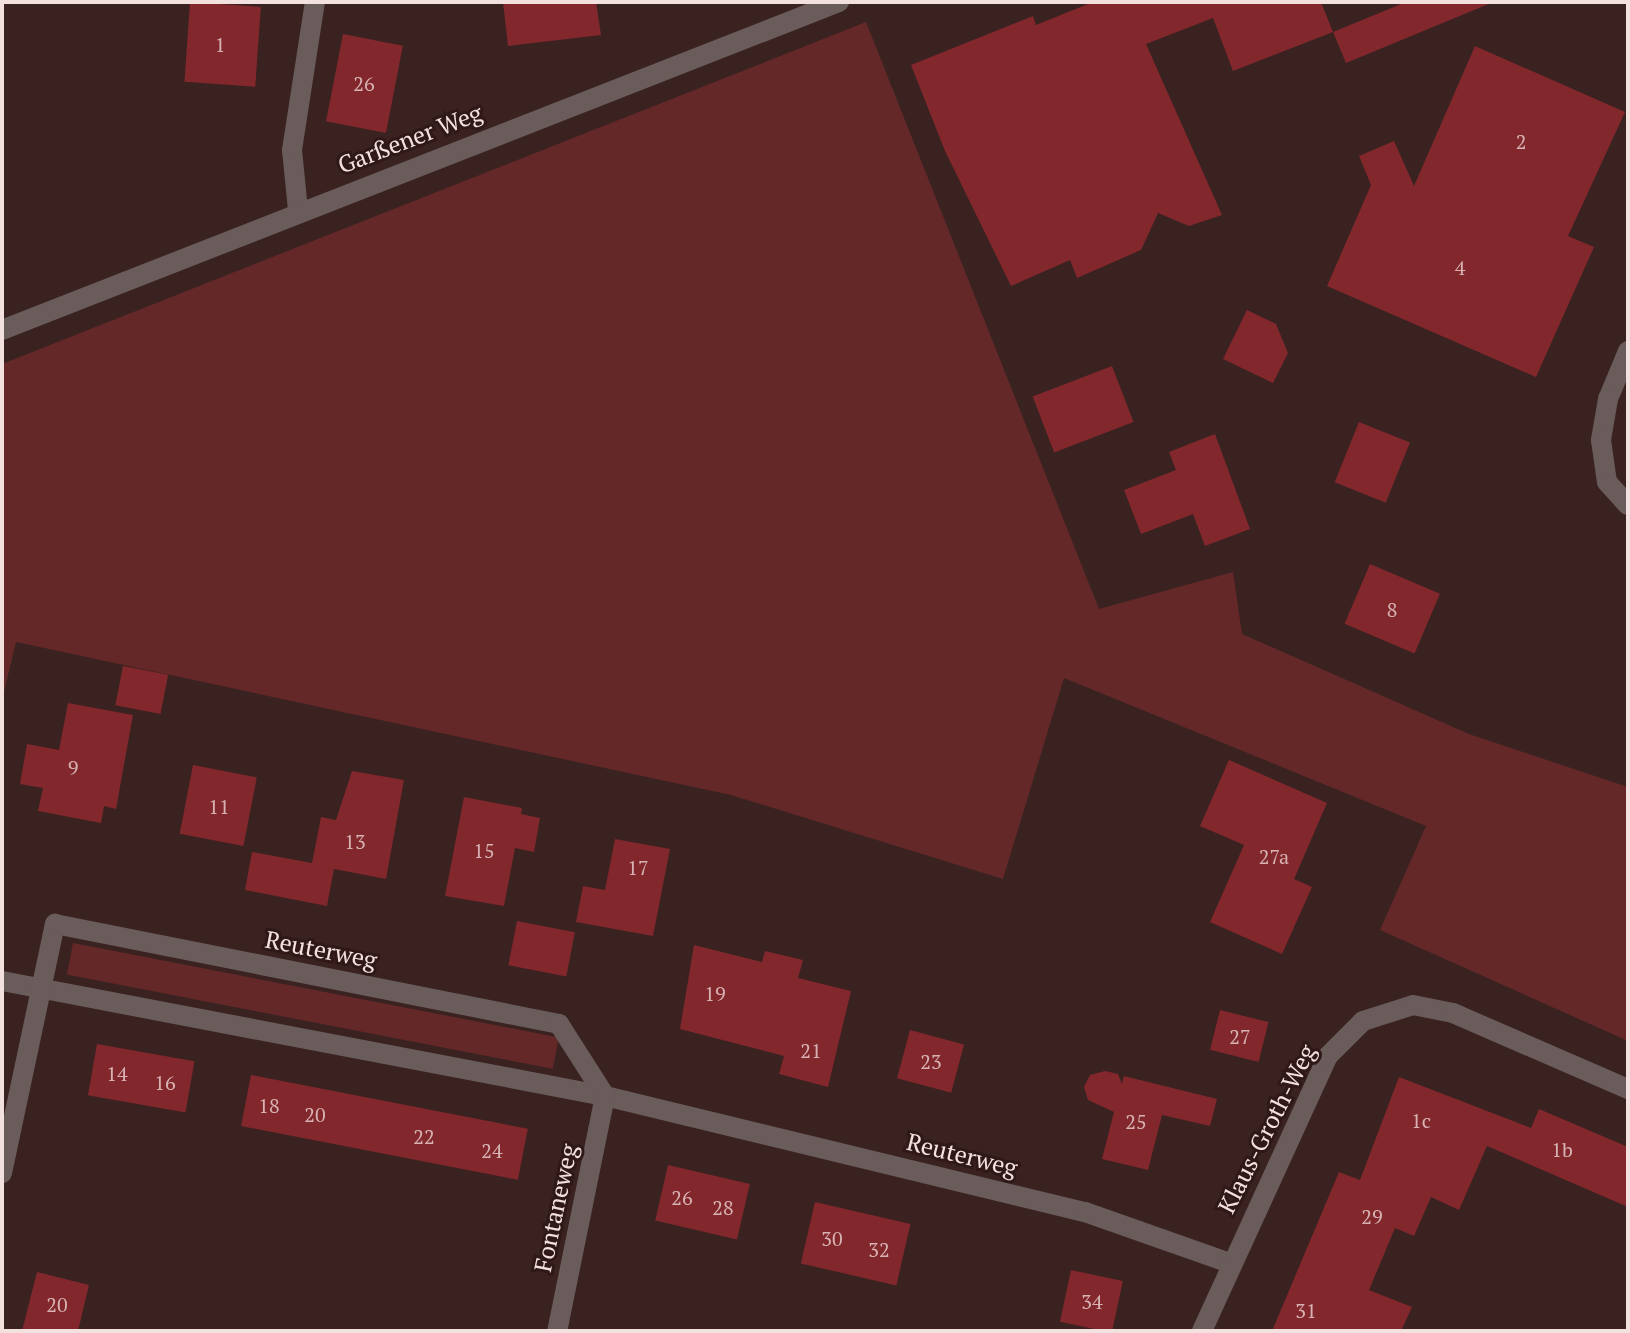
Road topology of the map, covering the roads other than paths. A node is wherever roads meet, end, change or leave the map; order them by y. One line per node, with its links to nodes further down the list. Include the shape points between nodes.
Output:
1 (315, 2): 3 (street, via 292,150)
2 (839, 2): 3 (street, Garßener Weg)
3 (298, 210): 4 (street, Garßener Weg)
4 (2, 330)
5 (1628, 351): 6 (street, via 1608,399 1601,440 1607,482)
6 (1628, 505)
7 (2, 981): 8 (street, Reuterweg)
8 (44, 990): 10 (street, Reuterweg); 10 (street, Reuterweg, via 55,924 559,1024); 11 (street)
9 (1628, 1089): 12 (street, Klaus-Groth-Weg, via 1453,1013 1413,1005 1363,1021 1328,1056)
10 (605, 1096): 12 (street, Reuterweg, via 1085,1212); 13 (street, Fontaneweg)
11 (2, 1173)
12 (1230, 1263): 14 (street)
13 (557, 1331)
14 (1202, 1331)

